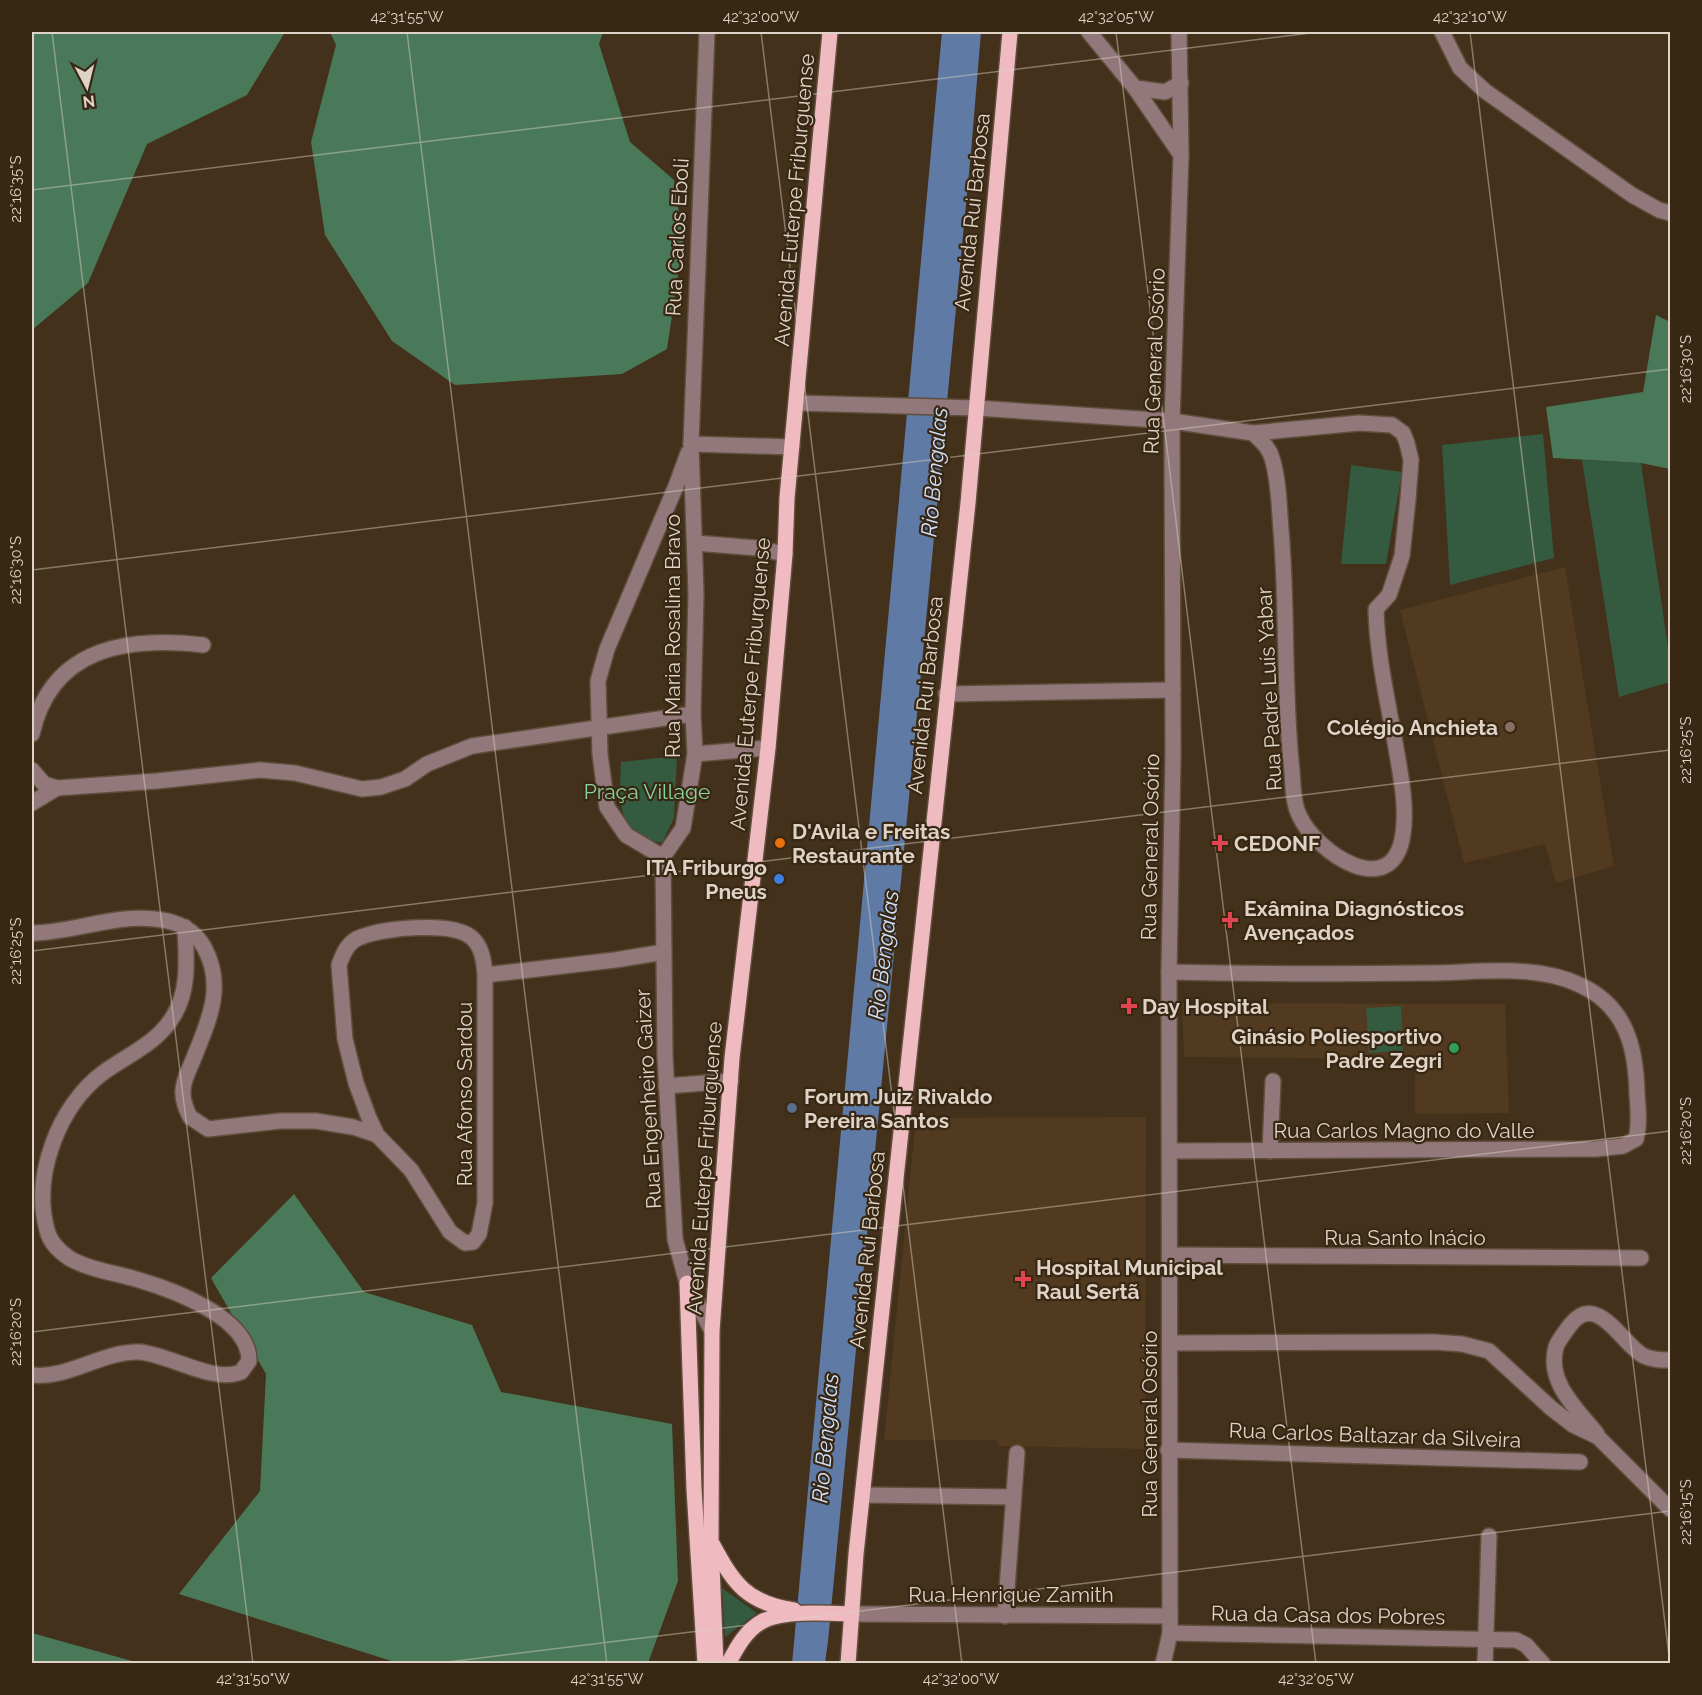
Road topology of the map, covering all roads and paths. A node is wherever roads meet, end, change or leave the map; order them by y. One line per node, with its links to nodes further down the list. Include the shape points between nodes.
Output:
1 (707, 32): 15 (street, Rua Carlos Eboli)
2 (830, 32): 11 (main road, Avenida Euterpe Friburguense)
3 (1010, 32): 12 (main road, Avenida Rui Barbosa)
4 (1089, 32): 8 (street)
5 (1179, 32): 7 (street, Rua General Osório)
6 (1442, 32): 10 (street, via 1460,68 1485,91 1632,195)
7 (1180, 83): 8 (street, via 1165,92); 9 (street, Rua General Osório)
8 (1135, 88): 9 (street)
9 (1181, 155): 13 (street, Rua General Osório)
10 (1671, 213)
11 (797, 403): 12 (street, Rua Padre Luís Yabar); 16 (main road, Avenida Euterpe Friburguense)
12 (976, 408): 13 (street, Rua Padre Luís Yabar); 21 (main road, Avenida Rui Barbosa)
13 (1172, 421): 14 (street, Rua Padre Luís Yabar); 20 (street, Rua General Osório)
14 (1253, 433): 14 (street, Rua Padre Luís Yabar, via 1380,423 1403,433 1407,443 1411,460 1402,556 1389,594 1376,609 1377,640 1402,781 1403,836 1396,856 1380,868 1359,869 1321,846 1299,814 1289,749 1277,489 1272,457)
15 (691, 444): 16 (street); 17 (street, Rua Maria Rosalina Bravo); 23 (street, via 607,649 598,681)
16 (792, 447): 18 (main road, Avenida Euterpe Friburguense)
17 (694, 543): 18 (street); 22 (street, Rua Maria Rosalina Bravo)
18 (785, 554): 25 (main road, Avenida Euterpe Friburguense)
19 (203, 645): 24 (street, via 163,642 113,648 84,657 49,690)
20 (1173, 690): 21 (street); 34 (street, Rua General Osório)
21 (946, 694): 53 (main road, Avenida Rui Barbosa)
22 (693, 714): 23 (street); 26 (street, Rua Maria Rosalina Bravo)
23 (599, 725): 28 (street, via 563,734 472,746 381,787 362,789 295,773 260,770); 30 (street, via 604,795 612,818 626,835)
24 (32, 735)
25 (768, 748): 26 (street); 36 (main road, Avenida Euterpe Friburguense)
26 (695, 754): 30 (street, Rua Maria Rosalina Bravo, via 683,828)
27 (32, 770): 28 (street, via 44,784)
28 (57, 788): 29 (street)
29 (32, 803)
30 (663, 857): 33 (street, Rua Engenheiro Gaizer)
31 (185, 927): 32 (street, via 153,918 126,919); 39 (street, via 208,954 215,983 209,1022 185,1078 183,1092 190,1117 208,1129 316,1121); 48 (street, via 186,973 178,1006 151,1042 102,1074 69,1109 50,1153 44,1216 56,1248 71,1259 175,1293 229,1321 246,1345 246,1367 226,1375 139,1353)
32 (32, 933)
33 (664, 952): 35 (street, Rua Afonso Sardou); 38 (street, Rua Engenheiro Gaizer)
34 (1169, 972): 40 (street, Rua General Osório); 41 (street, Rua Carlos Magno do Valle, via 1281,975 1520,972 1564,978 1597,994 1614,1009 1630,1037 1637,1078 1638,1131 1635,1139 1623,1146)
35 (485, 975): 39 (street, via 478,944 470,936 447,927 360,937 343,954 338,977 345,1039 356,1083); 39 (street, Rua Afonso Sardou, via 485,1203 479,1234 473,1242 465,1243 450,1232 411,1170)
36 (731, 1081): 38 (street); 45 (main road, Avenida Euterpe Friburguense)
37 (1273, 1081): 41 (street)
38 (666, 1086): 44 (street, Rua Engenheiro Gaizer, via 675,1239)
39 (377, 1135)
40 (1170, 1151): 41 (street, Rua Carlos Magno do Valle); 42 (street, Rua General Osório)
41 (1270, 1151)
42 (1170, 1256): 43 (street, Rua Santo Inácio); 46 (street, Rua General Osório)
43 (1641, 1258)
44 (687, 1283): 45 (street, Rua Engenheiro Gaizer); 64 (main road)
45 (712, 1332): 57 (main road, Avenida Euterpe Friburguense)
46 (1171, 1343): 49 (street, via 1434,1342 1476,1347 1489,1351 1573,1425); 50 (street, Rua General Osório)
47 (1671, 1360): 49 (street, via 1642,1356 1598,1315 1576,1319 1557,1343 1554,1370 1562,1389)
48 (32, 1376)
49 (1598, 1437): 55 (street)
50 (1168, 1450): 52 (street, Rua Carlos Baltazar da Silveira); 61 (street, Rua General Osório)
51 (1017, 1453): 54 (street)
52 (1580, 1461)
53 (863, 1495): 54 (street); 59 (main road, Avenida Rui Barbosa)
54 (1013, 1497): 60 (street)
55 (1671, 1509)
56 (1489, 1536): 63 (street)
57 (711, 1540): 58 (main road, via 730,1576 759,1602); 65 (main road, Avenida Euterpe Friburguense)
58 (815, 1613): 59 (main road); 66 (main road, via 764,1620 740,1641)
59 (852, 1614): 60 (street, Rua Henrique Zamith); 67 (main road, Avenida Rui Barbosa)
60 (1005, 1616): 61 (street, Rua Henrique Zamith)
61 (1170, 1616): 62 (street, Rua General Osório)
62 (1170, 1632): 63 (street, Rua da Casa dos Pobres); 68 (street, Rua General Osório)
63 (1486, 1638): 69 (street); 70 (street, Rua da Casa dos Pobres, via 1516,1640)
64 (705, 1664)
65 (716, 1664)
66 (728, 1664)
67 (848, 1664)
68 (1163, 1664)
69 (1485, 1664)
70 (1543, 1664)

